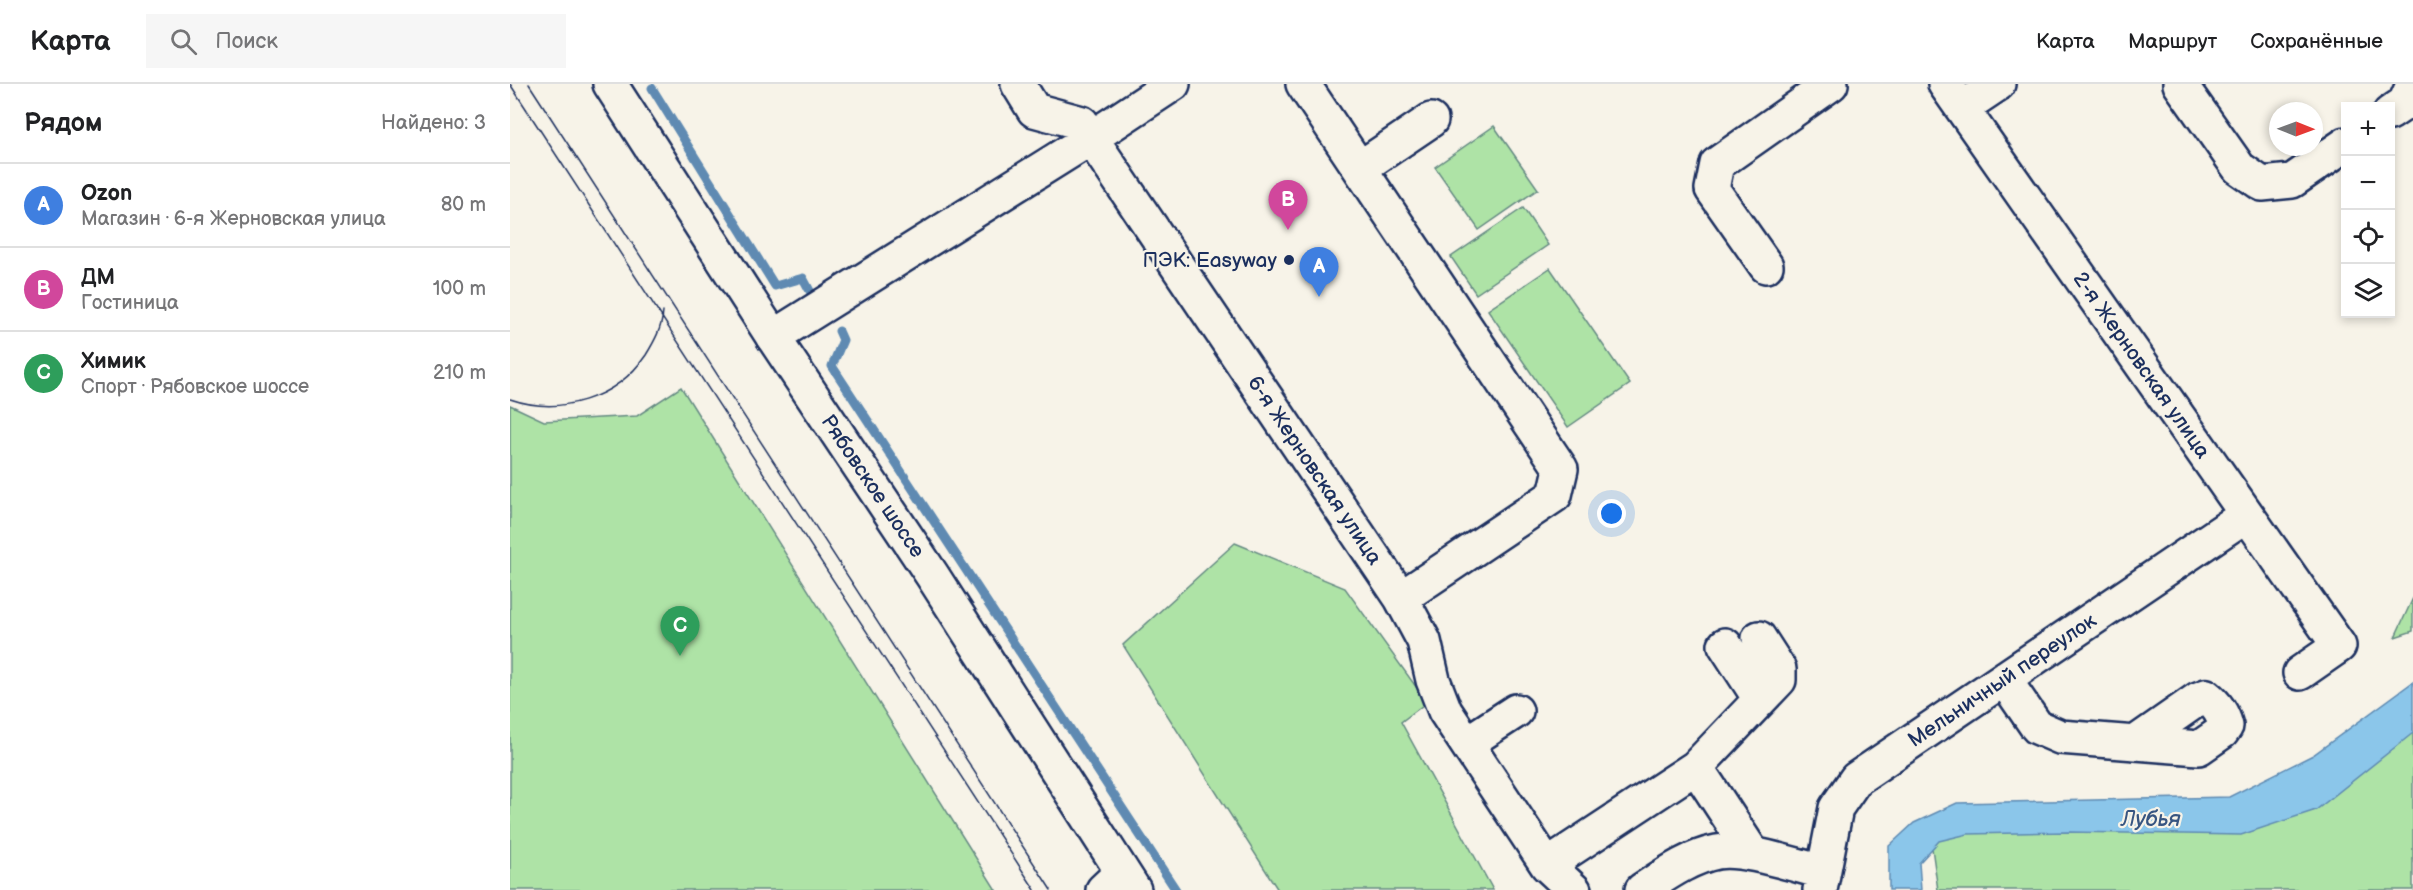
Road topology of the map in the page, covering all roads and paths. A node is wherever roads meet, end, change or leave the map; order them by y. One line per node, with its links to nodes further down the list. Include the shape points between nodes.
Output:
1 (610, 84): 16 (street, Рябовское шоссе)
2 (1018, 84): 12 (street, 6-я Жерновская улица, via 1034,110 1082,123)
3 (1173, 84): 12 (street)
4 (1831, 84): 15 (street, via 1717,165 1712,189)
5 (1998, 84): 9 (street)
6 (2180, 84): 13 (street, via 2239,168 2262,184 2292,181)
7 (2413, 86): 10 (street, via 2405,103)
8 (1312, 87): 14 (street)
9 (1954, 96): 17 (street, 2-я Жерновская улица)
10 (2395, 110)
11 (1431, 120): 14 (street)
12 (1091, 138): 16 (street); 18 (street, 6-я Жерновская улица)
13 (2341, 147)
14 (1360, 168): 18 (street, via 1561,469 1556,495)
15 (1766, 266)
16 (773, 337): 31 (street, Рябовское шоссе, via 932,575)
17 (2246, 514): 21 (street, 2-я Жерновская улица, via 2339,646); 22 (street, Мельничный переулок)
18 (1401, 598): 25 (street, 6-я Жерновская улица, via 1424,641 1445,711)
19 (1759, 638): 23 (street, via 1779,669 1779,680)
20 (1725, 645): 23 (street)
21 (2300, 673)
22 (2004, 679): 26 (street, via 2037,727 2060,737); 30 (street, Мельничный переулок, via 1856,779 1836,808)
23 (1760, 699): 27 (street)
24 (1516, 711): 25 (street)
25 (1467, 743): 29 (street, 6-я Жерновская улица)
26 (2135, 743)
27 (1696, 767): 28 (street); 29 (street)
28 (1753, 854): 30 (street); 33 (street, via 1718,852 1676,868)
29 (1547, 865): 32 (street, 6-я Жерновская улица)
30 (1822, 881)
31 (1120, 884)
32 (1574, 890)
33 (1642, 890)

